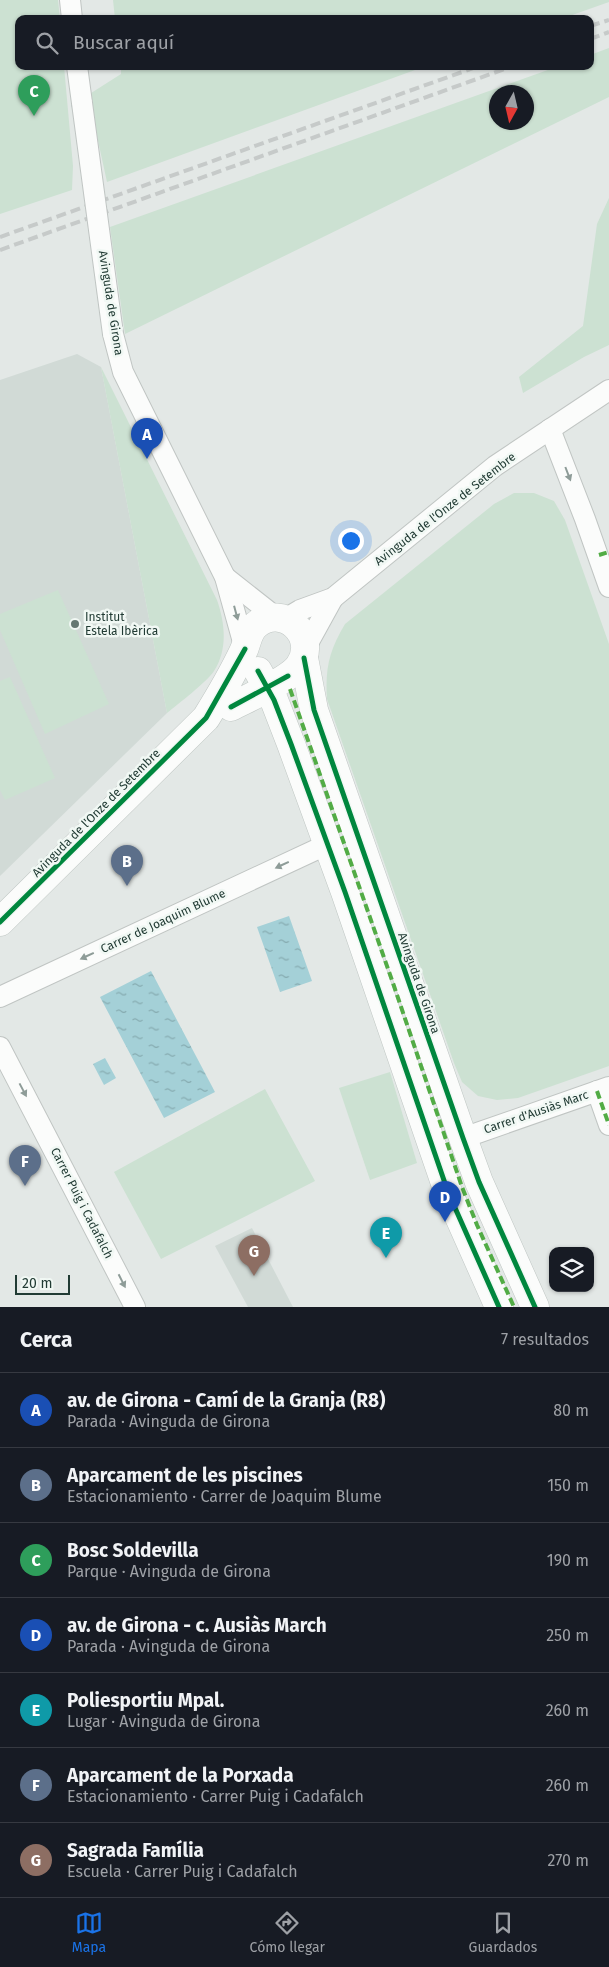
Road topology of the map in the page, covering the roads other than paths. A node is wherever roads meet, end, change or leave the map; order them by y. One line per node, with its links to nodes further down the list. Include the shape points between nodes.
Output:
1 (70, 0): 2 (street)
2 (72, 15)
3 (78, 70): 7 (street, Avinguda de Girona, bridge, via 113,334 123,372)
4 (609, 390): 5 (street, Avinguda de l'Onze de Setembre)
5 (550, 429): 6 (street, one-way to 6); 9 (street, Avinguda de l'Onze de Setembre, via 494,466)
6 (604, 554): 8 (street)
7 (225, 577): 10 (street, Avinguda de Girona); 11 (street, Avinguda de Girona, one-way to 11)
8 (609, 587)
9 (333, 598): 10 (street, Avinguda de l'Onze de Setembre); 11 (street, Avinguda de l'Onze de Setembre)
10 (281, 618): 11 (main road, via 301,630); 11 (main road, via 261,621 249,633)
11 (278, 665): 12 (main road); 13 (main road); 14 (main road, Avinguda de Girona); 21 (main road, Avinguda de Girona, via 314,710)
12 (231, 707): 13 (main road); 14 (main road, via 252,708)
13 (206, 718): 16 (main road, Avinguda de l'Onze de Setembre)
14 (281, 719): 15 (main road, Avinguda de Girona)
15 (326, 845): 17 (street, Carrer de Joaquim Blume, one-way to 17); 23 (main road, Avinguda de Girona, via 448,1192)
16 (0, 922)
17 (0, 997)
18 (0, 1047): 22 (street, Carrer Puig i Cadafalch, one-way to 22)
19 (603, 1089): 20 (street); 21 (street, Carrer d'Ausiàs Marc)
20 (609, 1125)
21 (462, 1138): 24 (main road, Avinguda de Girona)
22 (135, 1307)
23 (499, 1307)
24 (535, 1307)

